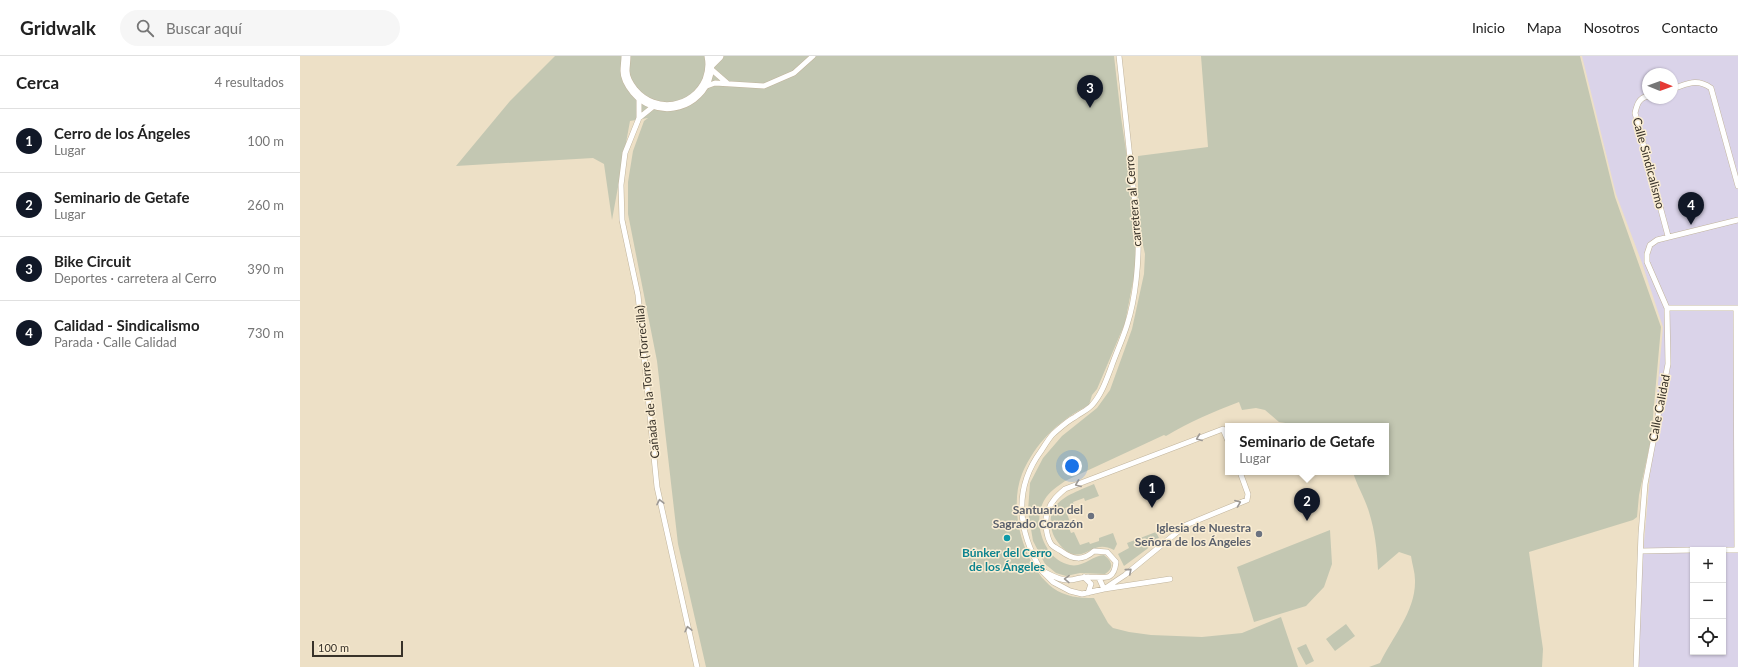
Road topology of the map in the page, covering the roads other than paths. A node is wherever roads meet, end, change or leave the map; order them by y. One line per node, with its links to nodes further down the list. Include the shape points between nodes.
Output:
1 (626, 56): 9 (highway, via 625,72 630,86)
2 (719, 56): 5 (highway)
3 (813, 56): 6 (street, via 794,73 764,86)
4 (1119, 56): 24 (street, carretera al Cerro, via 1138,232 1135,285 1128,324 1103,388 1092,406 1052,434 1036,457 1022,491 1021,513 1026,537)
5 (710, 63): 6 (street); 8 (highway)
6 (728, 84): 8 (street)
7 (1678, 86): 13 (street, via 1693,82 1703,83 1711,88)
8 (704, 87): 11 (highway, via 696,97 680,105)
9 (639, 97): 11 (highway); 12 (street, Cañada de la Torre (Torrecilla))
10 (1642, 98): 15 (street, Calle Sindicalismo, via 1637,103 1635,112)
11 (655, 105): 12 (street)
12 (639, 118): 30 (street, Cañada de la Torre (Torrecilla), one-way to 12, via 657,487 638,295 622,220 621,185 625,152)
13 (1738, 186)
14 (1738, 220): 15 (street, Calle Calidad)
15 (1668, 236): 16 (street, Calle Calidad, via 1653,242 1646,254)
16 (1666, 308): 17 (street); 23 (street, Calle Calidad, via 1668,364 1645,484)
17 (1737, 308): 22 (street)
18 (1225, 433): 26 (street, one-way to 26, via 1223,428 1065,489 1054,499 1047,512 1046,530 1051,544 1070,558 1088,557 1094,551 1107,552 1116,562 1115,570 1111,576)
19 (1241, 475): 28 (street, one-way to 19, via 1186,525 1247,500 1248,494)
20 (1690, 550): 23 (street)
21 (1726, 550): 22 (street)
22 (1738, 550)
23 (1641, 551): 31 (street, Calle Calidad)
24 (1041, 570): 25 (street, one-way to 24, via 1068,580); 29 (street, carretera al Cerro, via 1053,582 1070,591)
25 (1084, 577): 26 (street); 29 (street, via 1091,584)
26 (1100, 578): 28 (street)
27 (1170, 579): 28 (street)
28 (1104, 589): 29 (street)
29 (1088, 593)
30 (697, 667)
31 (1636, 667)

